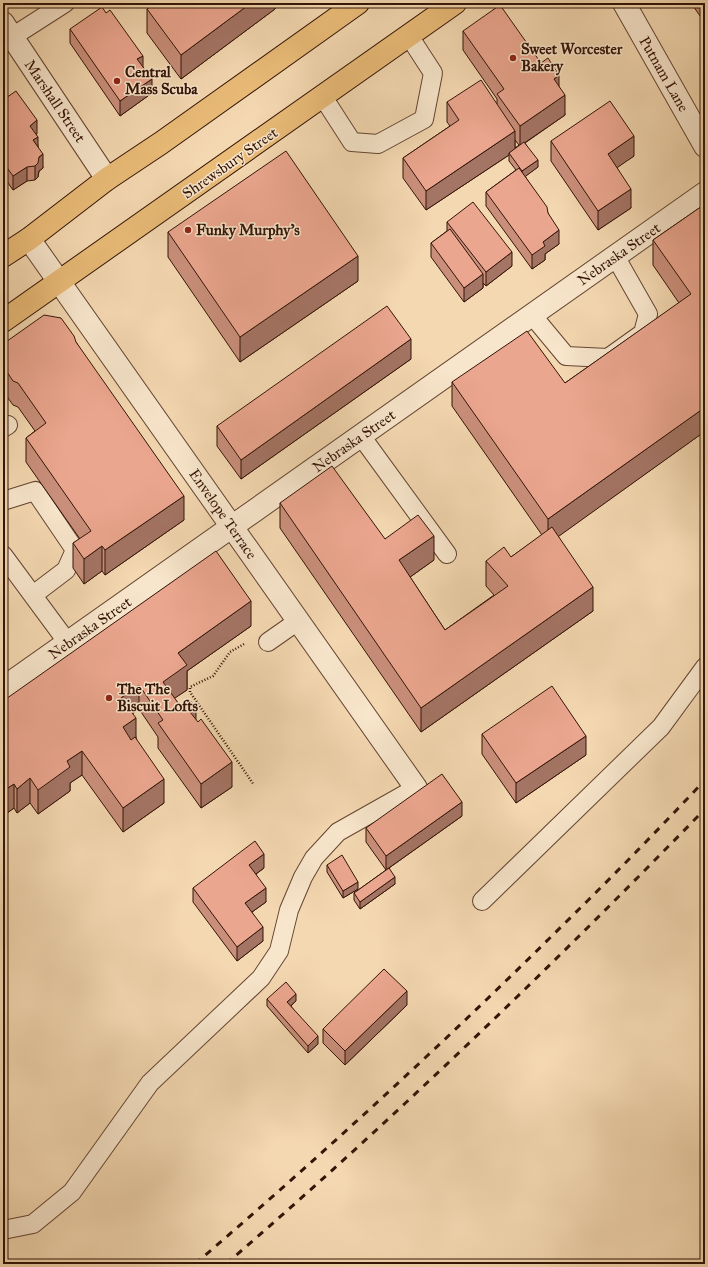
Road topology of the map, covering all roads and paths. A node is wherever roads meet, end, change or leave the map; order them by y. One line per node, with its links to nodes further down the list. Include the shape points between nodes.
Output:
1 (65, 3): 5 (lane)
2 (358, 3): 9 (main road, via 162,143)
3 (455, 3): 6 (main road, Shrewsbury Street)
4 (624, 3): 8 (street, Putnam Lane)
5 (8, 30): 9 (street, Marshall Street)
6 (409, 36): 7 (main road, Shrewsbury Street); 7 (lane, via 433,74 424,119 378,144 352,142)
7 (323, 97): 14 (main road, Shrewsbury Street)
8 (705, 146)
9 (107, 179): 11 (main road)
10 (705, 193): 13 (street, Nebraska Street)
11 (29, 239): 12 (main road); 14 (street, Envelope Terrace)
12 (3, 256)
13 (615, 256): 15 (street, Nebraska Street); 15 (lane, via 648,314 643,333 608,358 566,356)
14 (60, 282): 16 (main road, Shrewsbury Street); 19 (street, Envelope Terrace)
15 (532, 315): 17 (street, Nebraska Street)
16 (3, 321)
17 (361, 436): 19 (street, Nebraska Street); 20 (lane)
18 (3, 501): 22 (lane, via 35,491 75,550 66,570)
19 (232, 527): 23 (street, Envelope Terrace); 24 (street, Nebraska Street)
20 (447, 554)
21 (3, 555): 22 (lane)
22 (33, 595): 24 (lane)
23 (298, 621): 26 (lane); 30 (street, Envelope Terrace)
24 (68, 642): 28 (street, Nebraska Street)
25 (247, 642): 29 (path, via 230,652 213,676 190,687 190,692)
26 (268, 642)
27 (705, 667): 31 (lane, via 662,727)
28 (3, 688)
29 (254, 785)
30 (416, 788): 32 (lane, via 338,832 314,858 303,876 289,910 279,952 260,978 150,1083 72,1192 33,1224)
31 (482, 901)
32 (3, 1230)

